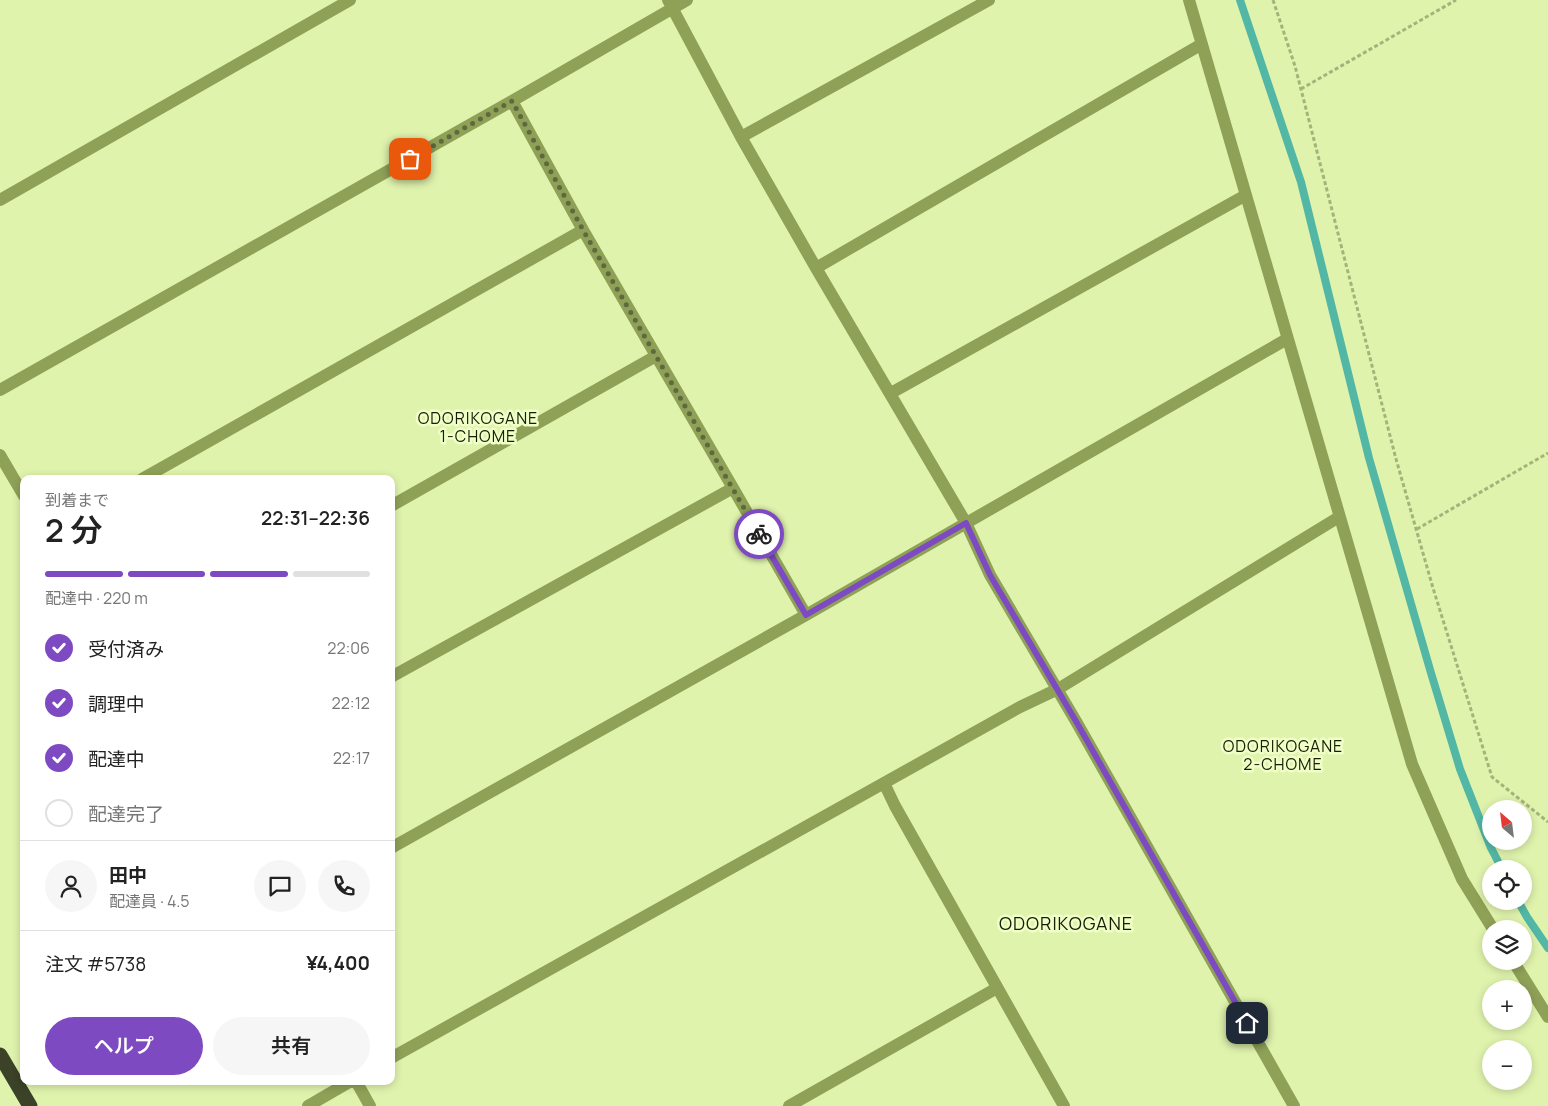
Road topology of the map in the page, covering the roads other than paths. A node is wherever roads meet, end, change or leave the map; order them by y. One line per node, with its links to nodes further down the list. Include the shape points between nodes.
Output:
1 (350, 0): 10 (street)
2 (687, 0): 5 (street)
3 (989, 0): 8 (street)
4 (1189, 0): 6 (street)
5 (670, 4): 7 (street); 8 (street)
6 (1202, 44): 9 (street); 12 (street)
7 (512, 101): 11 (street); 15 (street)
8 (741, 137): 12 (street)
9 (1246, 195): 13 (street); 16 (street)
10 (0, 200)
11 (583, 230): 14 (street); 18 (street)
12 (816, 268): 16 (street)
13 (1288, 339): 22 (street); 23 (street)
14 (656, 356): 19 (street); 21 (street)
15 (0, 390)
16 (890, 393): 23 (street)
17 (0, 455): 20 (street)
18 (149, 475)
19 (733, 488): 24 (street); 25 (street)
20 (20, 489)
21 (395, 504)
22 (1339, 517): 26 (street); 29 (street, via 1412,764 1462,879)
23 (966, 523): 24 (street); 26 (street, via 990,575)
24 (806, 615): 28 (street)
25 (395, 675)
26 (1058, 689): 27 (street); 42 (street)
27 (884, 782): 31 (street); 34 (street)
28 (395, 846)
29 (1487, 920)
30 (1519, 970): 32 (street)
31 (997, 988): 40 (street); 41 (street)
32 (1548, 1017)
33 (0, 1055): 37 (highway)
34 (395, 1056)
35 (344, 1085): 38 (street)
36 (358, 1085): 39 (street)
37 (30, 1106)
38 (308, 1106)
39 (370, 1106)
40 (789, 1106)
41 (1064, 1106)
42 (1294, 1106)

